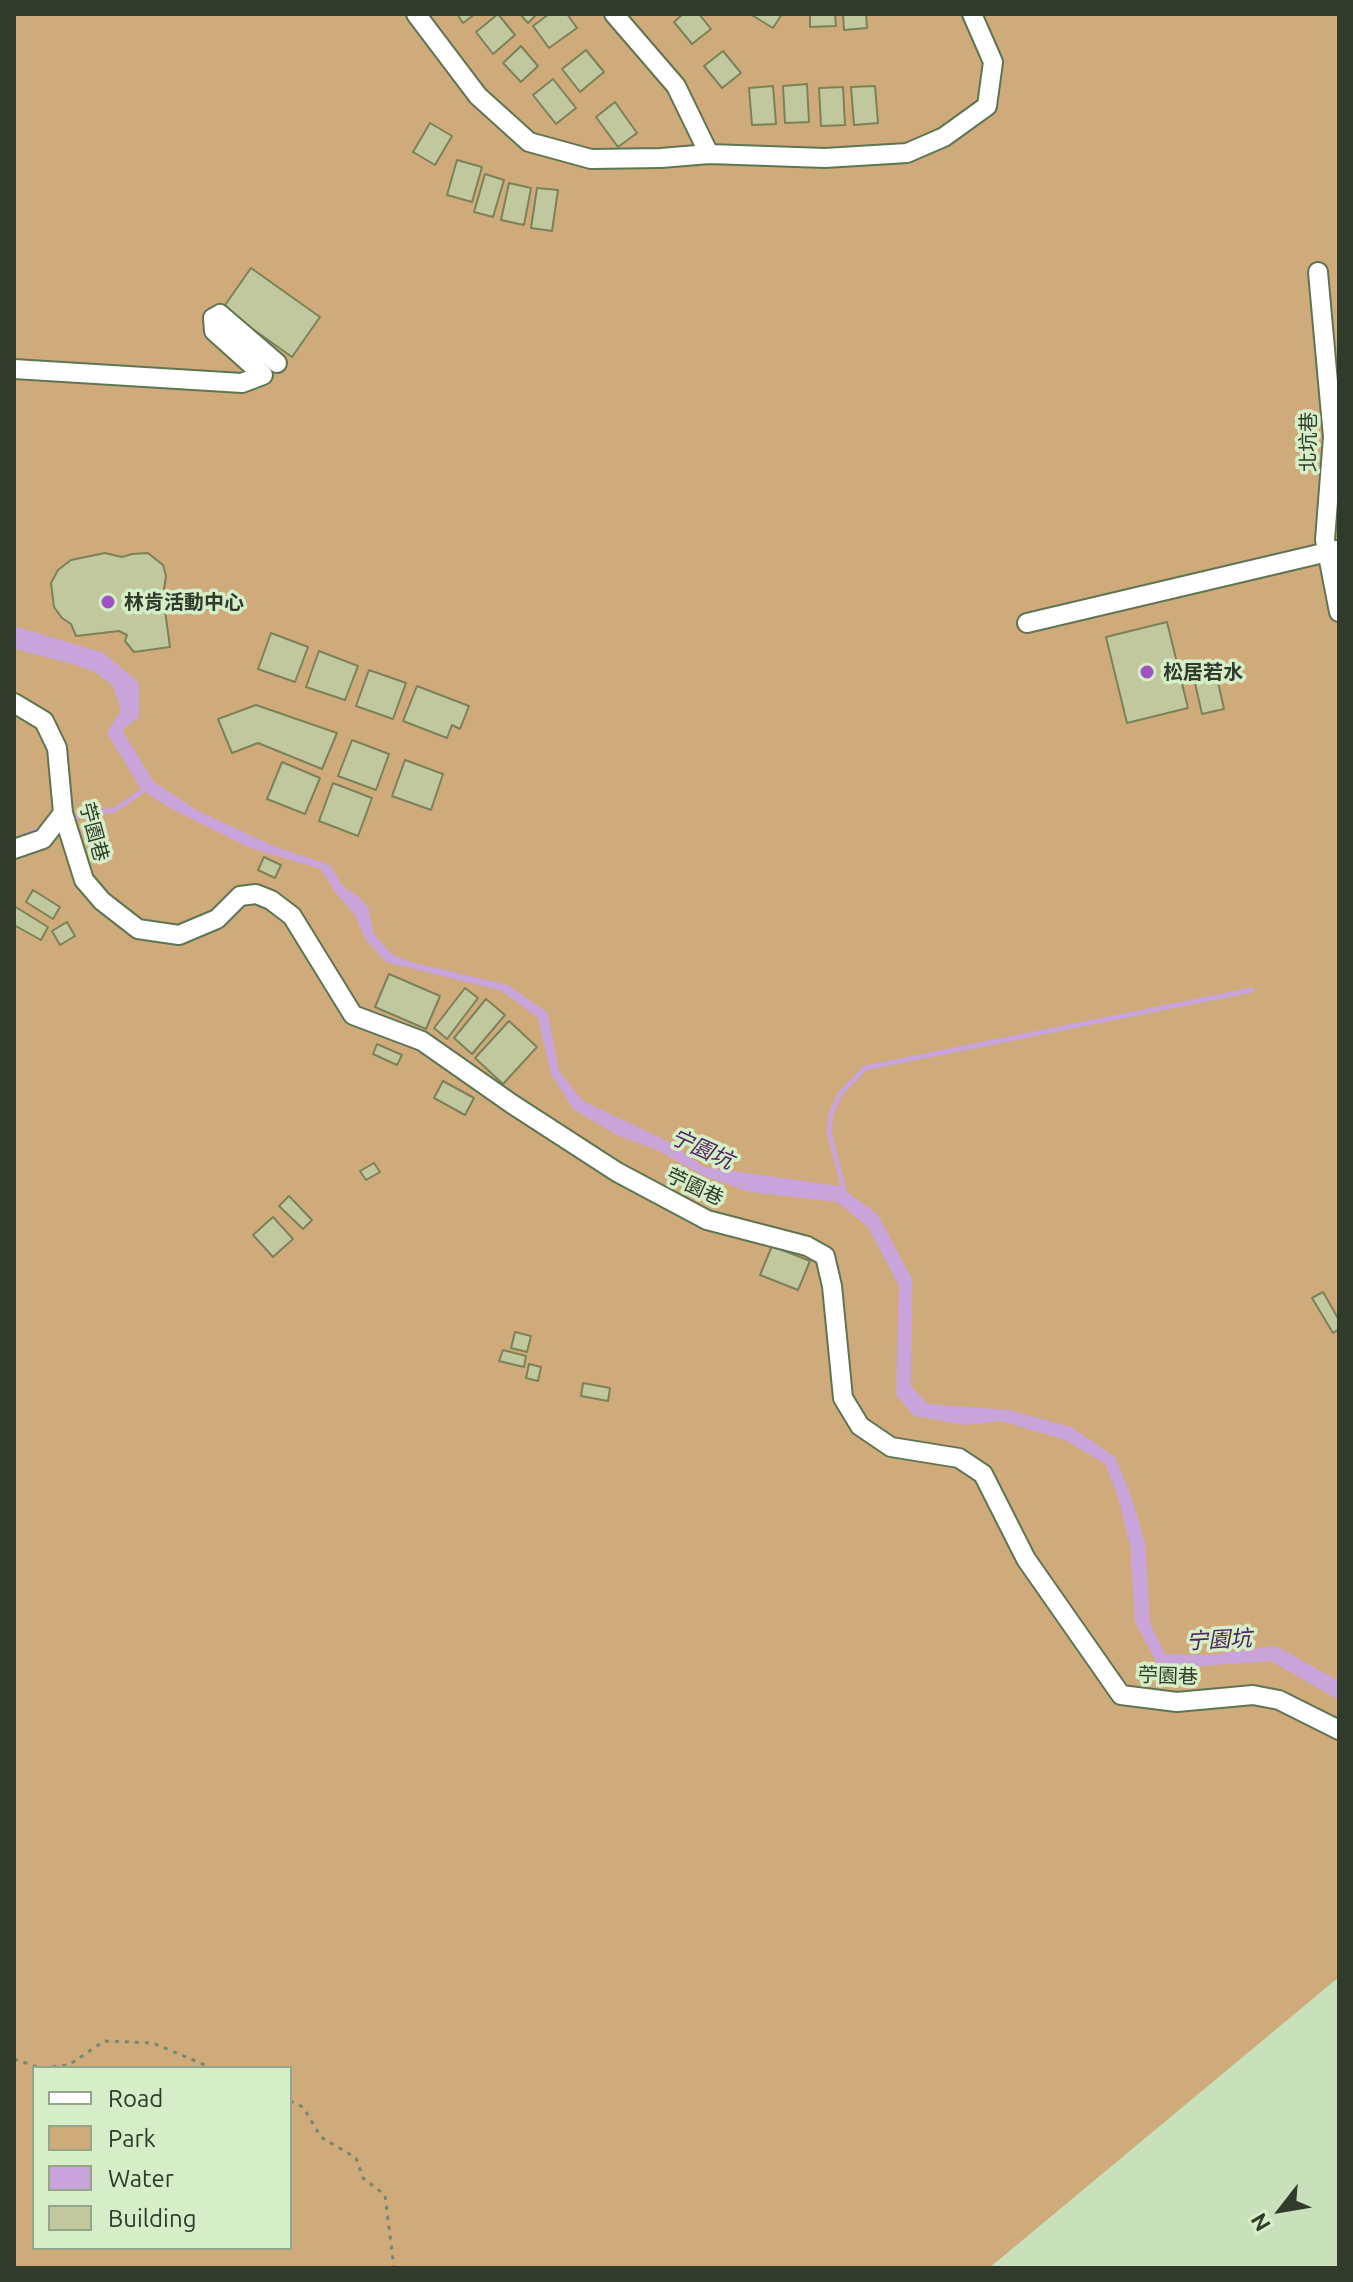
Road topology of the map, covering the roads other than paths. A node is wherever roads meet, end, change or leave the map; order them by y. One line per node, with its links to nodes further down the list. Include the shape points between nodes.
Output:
1 (416, 14): 4 (street, via 478,96 529,142 591,159)
2 (614, 14): 4 (street, via 676,86)
3 (972, 14): 4 (street, via 993,62 987,106 944,137 907,153 869,156)
4 (709, 154)
5 (1318, 272): 8 (street, 北坑巷, via 1333,437 1325,540)
6 (277, 363): 7 (street, via 220,314 213,318 214,331 263,375 242,383)
7 (14, 369)
8 (1333, 551): 9 (street, 北坑巷); 10 (street)
9 (1339, 612)
10 (1027, 623)
11 (14, 703): 12 (street, 苧園巷, via 44,721 57,748)
12 (63, 813): 13 (street, via 43,839); 14 (street, 苧園巷, via 84,880 138,929 179,935 217,919 240,896 256,894 271,900 292,916 353,1015 422,1041 617,1172 707,1220 807,1246 825,1256 843,1398 860,1426 891,1447 959,1458 983,1474 1026,1559 1121,1695 1177,1702 1253,1695 1279,1700)
13 (14, 849)
14 (1339, 1730)

